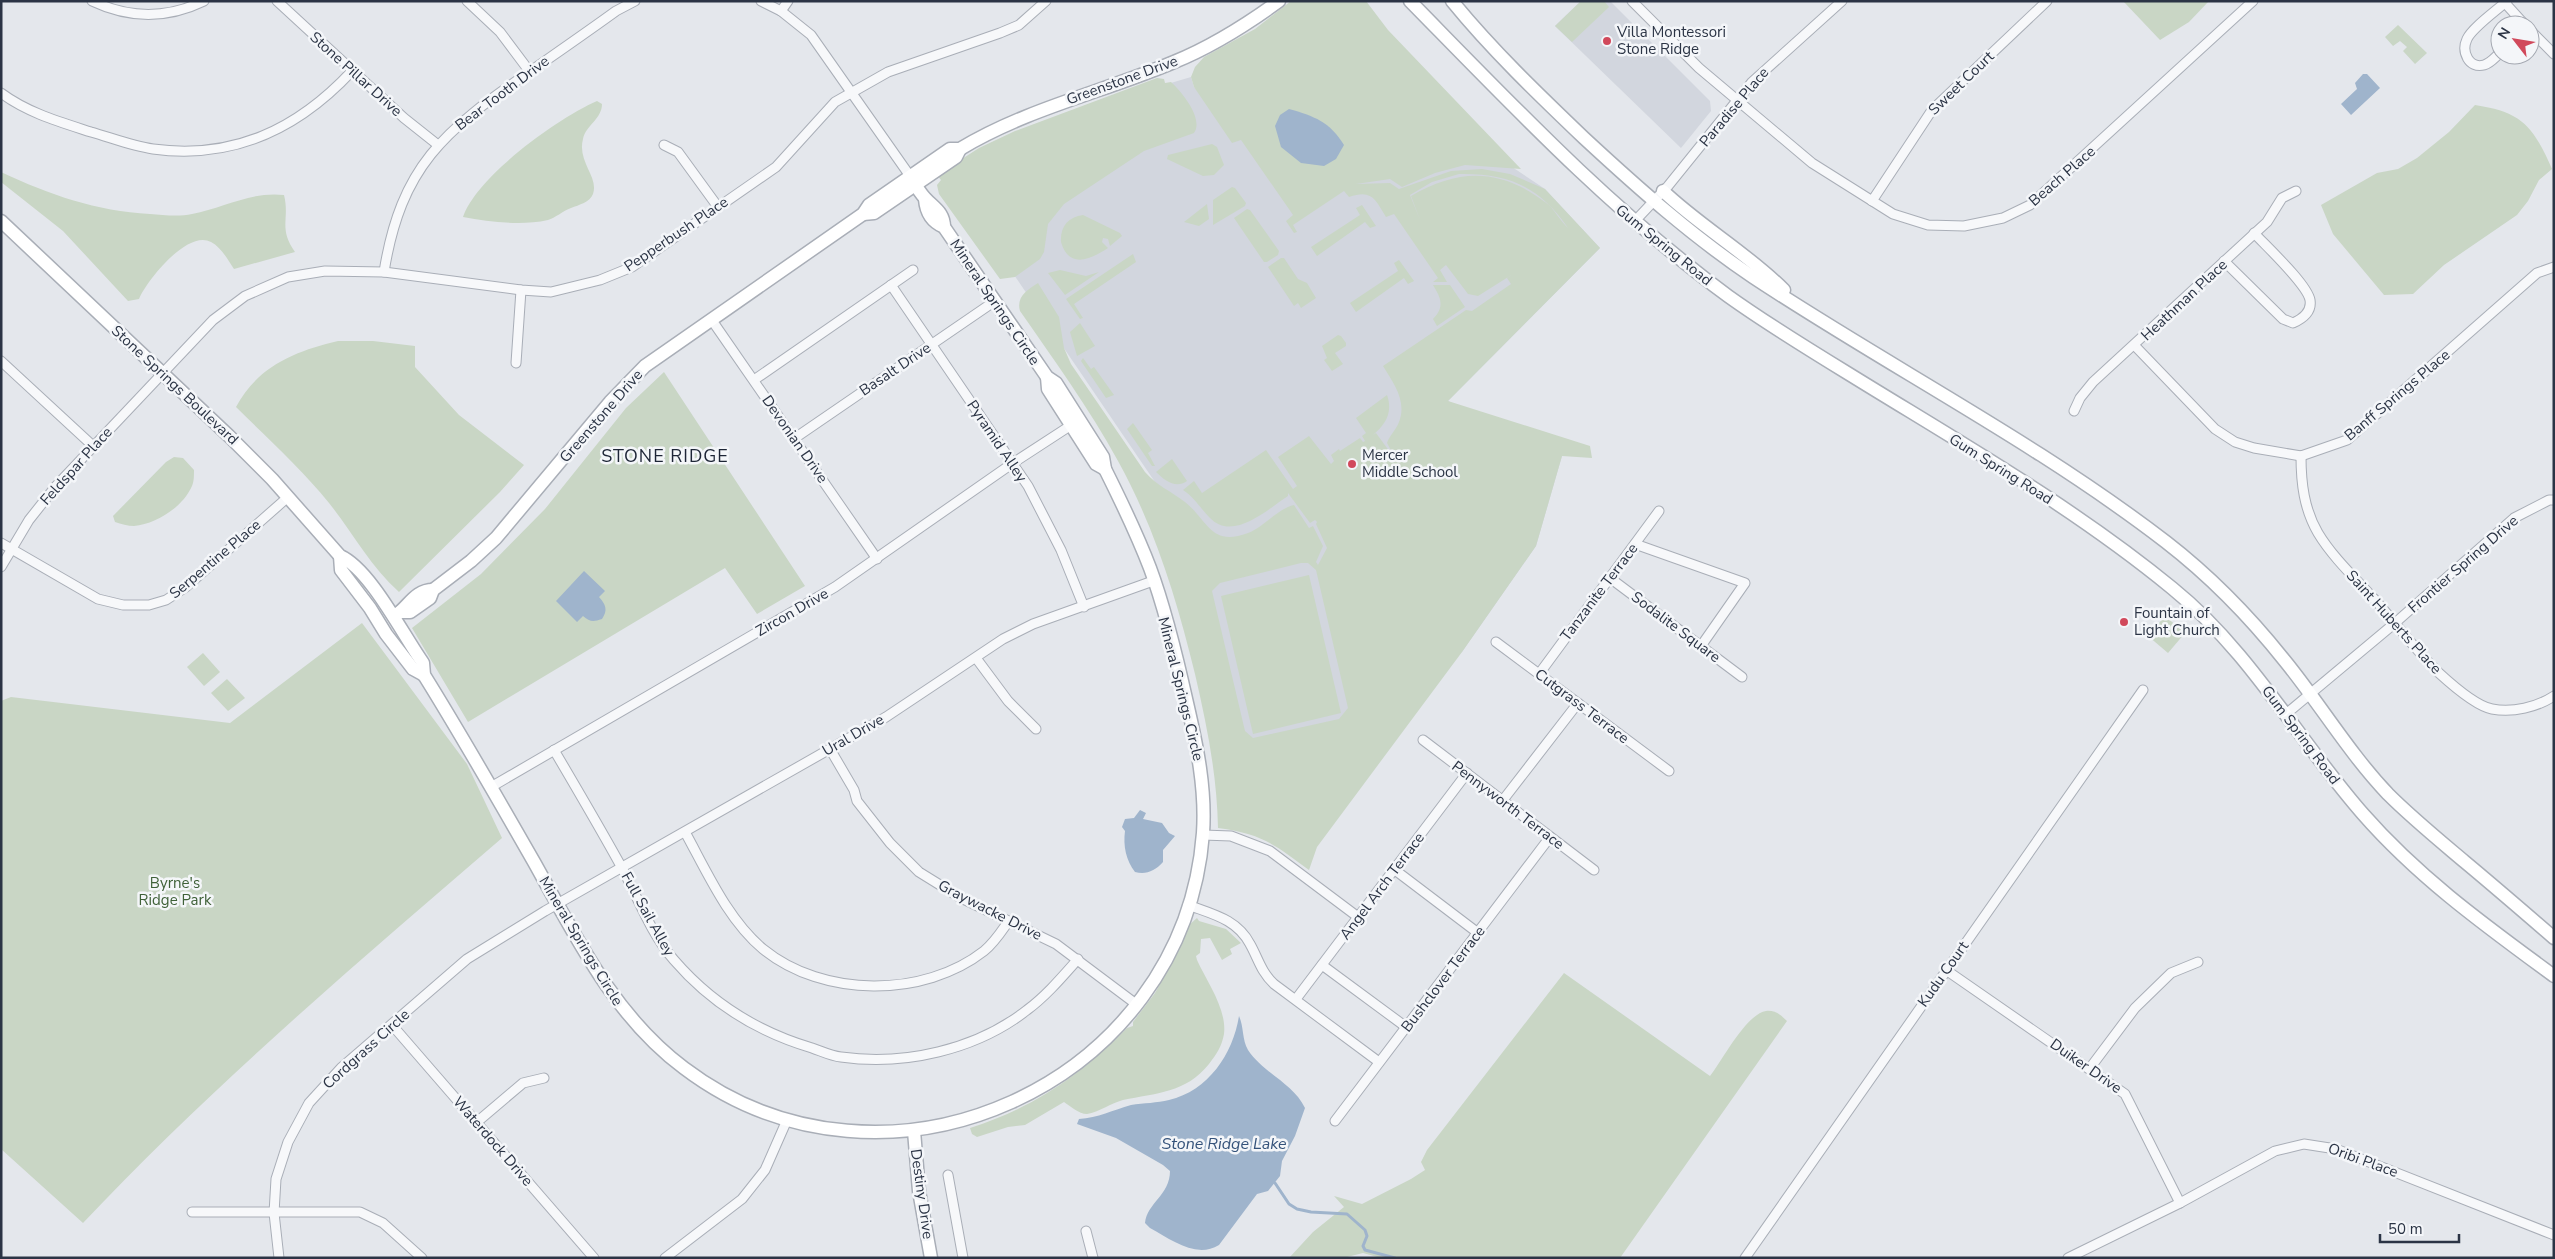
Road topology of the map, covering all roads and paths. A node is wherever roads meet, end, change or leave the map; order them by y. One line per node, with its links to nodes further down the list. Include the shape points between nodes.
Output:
1 (92, 1): 2 (street, via 138,15 173,13)
2 (204, 1)
3 (277, 1): 25 (street, Stone Pillar Drive)
4 (467, 1): 26 (street, via 500,32)
5 (635, 1): 17 (street, Bear Tooth Drive)
6 (761, 1): 18 (street)
7 (788, 1): 18 (street)
8 (1046, 1): 27 (street, Pepperbush Place, via 1000,34 888,72)
9 (1278, 1): 32 (street, Greenstone Drive, via 1234,32 1175,62 1016,120 960,149 950,149)
10 (1410, 1): 39 (street, Gum Spring Road, via 1547,140)
11 (1452, 1): 36 (street, Gum Spring Road, via 1500,57)
12 (1632, 1): 29 (street, Beach Place, via 1694,64)
13 (1842, 1): 29 (street, Paradise Place, via 1765,69)
14 (2047, 1): 35 (street, Sweet Court, via 1932,110)
15 (2253, 1): 35 (street, Beach Place, via 2044,194 2016,212 1986,223 1942,226 1904,218)
16 (2506, 2): 19 (street); 20 (street)
17 (620, 4): 26 (street, Bear Tooth Drive)
18 (782, 12): 27 (street, via 811,35)
19 (2491, 15)
20 (2517, 15)
21 (2490, 16): 24 (street, via 2468,36 2464,47 2467,58 2474,64 2479,66)
22 (2540, 40): 23 (street)
23 (2554, 54)
24 (2490, 62)
25 (352, 71): 28 (street, via 327,97 288,125 240,144 196,151 130,144 50,119); 30 (street, Stone Pillar Drive)
26 (530, 72): 30 (street, Bear Tooth Drive, via 466,116)
27 (852, 92): 32 (street); 37 (street, Pepperbush Place, via 825,111 780,163)
28 (1, 93)
29 (1737, 101): 33 (street, Paradise Place); 35 (street, Beach Place, via 1812,163)
30 (438, 144): 44 (street, Bear Tooth Drive, via 404,197 395,221)
31 (664, 145): 37 (street, via 678,152)
32 (912, 180): 47 (street, Mineral Springs Circle, via 926,199 926,210 936,224 944,227); 49 (street, Greenstone Drive, via 874,213 863,214)
33 (1663, 191): 36 (street, Paradise Place); 48 (street, via 1768,274)
34 (2296, 191): 40 (street, Heathman Place, via 2282,198 2271,218)
35 (1872, 201)
36 (1654, 202): 39 (street, Paradise Place); 48 (street, Gum Spring Road, via 1695,236)
37 (718, 207): 46 (street, Pepperbush Place, via 632,267 576,287 551,292)
38 (1, 221): 54 (street, Stone Springs Boulevard)
39 (1634, 222): 87 (street, Gum Spring Road, via 1767,323 2021,481 2142,563 2205,619)
40 (2254, 233): 41 (street, Heathman Place); 41 (street, via 2304,287 2310,300 2303,319 2293,323 2283,319)
41 (2224, 261): 51 (street, Heathman Place)
42 (2554, 267): 60 (street, Banff Springs Place, via 2537,273 2347,440)
43 (914, 270): 45 (street)
44 (384, 272): 46 (street, Pepperbush Place); 54 (street, Pepperbush Place, via 305,273 260,289 213,320)
45 (891, 285): 50 (street, Pyramid Alley); 55 (street)
46 (521, 290): 53 (street)
47 (995, 301): 50 (street, Basalt Drive); 57 (street, Mineral Springs Circle, via 1047,377 1048,389)
48 (1802, 307): 84 (street, Gum Spring Road, via 2062,470 2167,542 2196,566 2254,625)
49 (711, 319): 55 (street, Devonian Drive); 74 (street, Greenstone Drive, via 633,378 507,526 471,561 433,590 424,590)
50 (931, 344): 58 (street, Basalt Drive); 61 (street, Pyramid Alley)
51 (2134, 346): 56 (street, Heathman Place, via 2093,382); 60 (street, Banff Springs Place, via 2215,429 2235,442 2254,448)
52 (1, 361): 59 (street)
53 (516, 363)
54 (162, 373): 59 (street, Feldspar Place); 62 (street, Stone Springs Boulevard)
55 (754, 380): 58 (street, Devonian Drive)
56 (2074, 411)
57 (1076, 422): 61 (street, Zircon Drive); 72 (street, Mineral Springs Circle, via 1096,464 1105,469)
58 (795, 438): 69 (street, Devonian Drive)
59 (93, 446): 67 (street, Feldspar Place, via 44,499)
60 (2301, 456): 75 (street, Saint Huberts Place, via 2301,482 2307,508 2318,533)
61 (1013, 463): 69 (street, Zircon Drive); 73 (street, Pyramid Alley, via 1061,550)
62 (288, 497): 67 (street, Serpentine Place, via 186,587 166,600 151,604 123,605 98,599); 68 (street, Stone Springs Boulevard)
63 (2554, 500): 75 (street, Frontier Spring Drive, via 2514,518)
64 (1659, 511): 66 (street, Tanzanite Terrace)
65 (1, 543): 67 (street, Serpentine Place)
66 (1635, 544): 71 (street, Tanzanite Terrace); 78 (street, via 1745,583)
67 (12, 549): 70 (street, Feldspar Place)
68 (340, 556): 74 (street, Stone Springs Boulevard, via 351,561); 76 (street, Stone Springs Boulevard, via 341,570)
69 (877, 560): 91 (street, Zircon Drive)
70 (1, 567)
71 (1610, 578): 78 (street, Sodalite Square); 80 (street, Tanzanite Terrace)
72 (1154, 581): 73 (street, Ural Drive); 97 (street, Mineral Springs Circle, via 1199,754)
73 (1084, 607): 79 (street, Ural Drive, via 1033,624)
74 (397, 615): 76 (street, Greenstone Drive); 81 (street, Mineral Springs Circle, via 423,663)
75 (2395, 623): 84 (street, Frontier Spring Drive); 85 (street, Saint Huberts Place, via 2439,673 2469,697 2492,709 2518,709 2541,704)
76 (381, 626): 81 (street, Mineral Springs Circle, via 413,669)
77 (1496, 642): 80 (street, Cutgrass Terrace)
78 (1701, 646): 82 (street, Sodalite Square)
79 (976, 658): 88 (street, via 1008,701); 90 (street, Ural Drive)
80 (1539, 674): 86 (street, Cutgrass Terrace)
81 (424, 675): 94 (street, Mineral Springs Circle)
82 (1742, 677)
83 (2142, 690): 111 (street, Kudu Court)
84 (2310, 696): 87 (street, Frontier Spring Drive); 107 (street, Gum Spring Road, via 2388,794)
85 (2554, 696)
86 (1578, 702): 92 (street, Cutgrass Terrace); 95 (street)
87 (2286, 714): 112 (street, Gum Spring Road, via 2340,787 2394,848 2456,904)
88 (1036, 729)
89 (1422, 740): 93 (street, Pennyworth Terrace)
90 (830, 749): 96 (street, Ural Drive); 105 (street, Graywacke Drive, via 857,801 890,843 919,872)
91 (554, 750): 94 (street, Zircon Drive); 99 (street, Full Sail Alley)
92 (1669, 771)
93 (1467, 773): 95 (street, Pennyworth Terrace); 100 (street, Angel Arch Terrace)
94 (491, 787): 102 (street, Mineral Springs Circle)
95 (1503, 800): 98 (street, Pennyworth Terrace)
96 (685, 832): 99 (street, Ural Drive); 105 (street, via 736,919 763,949 793,968 820,977 880,987 919,982 963,965 985,950)
97 (1203, 835): 103 (street, Mineral Springs Circle); 104 (street, via 1231,836 1270,851)
98 (1550, 836): 101 (street, Pennyworth Terrace); 106 (street, Bushclover Terrace)
99 (622, 869): 102 (street, Ural Drive); 108 (street, Full Sail Alley, via 672,959 704,991 760,1028 840,1057 925,1055 964,1045 1027,1010)
100 (1395, 870): 104 (street, Angel Arch Terrace); 106 (street)
101 (1594, 870)
102 (558, 904): 115 (street, Cordgrass Circle, via 483,948); 120 (street, Mineral Springs Circle, via 614,998 657,1046 717,1090)
103 (1188, 905): 113 (street, via 1227,919 1238,927 1250,943 1264,974); 114 (street, Mineral Springs Circle, via 1171,948)
104 (1358, 917): 110 (street, Angel Arch Terrace)
105 (1008, 922): 108 (street, Graywacke Drive, via 1056,944)
106 (1478, 933): 116 (street, Bushclover Terrace)
107 (2554, 938)
108 (1078, 959): 114 (street, Graywacke Drive)
109 (2198, 962): 118 (street, via 2171,973 2135,1008)
110 (1322, 965): 113 (street, Angel Arch Terrace); 116 (street)
111 (1946, 970): 118 (street, Duiker Drive); 137 (street, Kudu Court)
112 (2554, 976)
113 (1296, 999): 117 (street)
114 (1136, 1004): 123 (street, Mineral Springs Circle, via 1089,1054 1041,1088 994,1111)
115 (392, 1025): 122 (street, Waterdock Drive); 127 (street, Cordgrass Circle, via 341,1068 309,1103 281,1160)
116 (1406, 1027): 117 (street, Bushclover Terrace)
117 (1379, 1062): 121 (street, Bushclover Terrace)
118 (2090, 1068): 125 (street, Duiker Drive, via 2125,1094)
119 (544, 1078): 122 (street, via 523,1083)
120 (787, 1120): 123 (street, Mineral Springs Circle, via 845,1130); 133 (street, via 765,1170 742,1199)
121 (1335, 1121)
122 (477, 1122): 132 (street, Waterdock Drive)
123 (914, 1131): 134 (street, Destiny Drive, via 919,1191)
124 (948, 1175): 135 (street)
125 (2180, 1203): 129 (street, Oribi Place, via 2275,1151 2304,1144 2320,1145 2336,1148); 138 (street, Oribi Place)
126 (192, 1212): 127 (street)
127 (274, 1213): 130 (street, Cordgrass Circle); 131 (street, via 360,1212 384,1224)
128 (1086, 1231): 136 (street)
129 (2554, 1235)
130 (279, 1258)
131 (422, 1258)
132 (594, 1258)
133 (665, 1258)
134 (931, 1258)
135 (963, 1258)
136 (1093, 1258)
137 (1745, 1258)
138 (2068, 1258)

